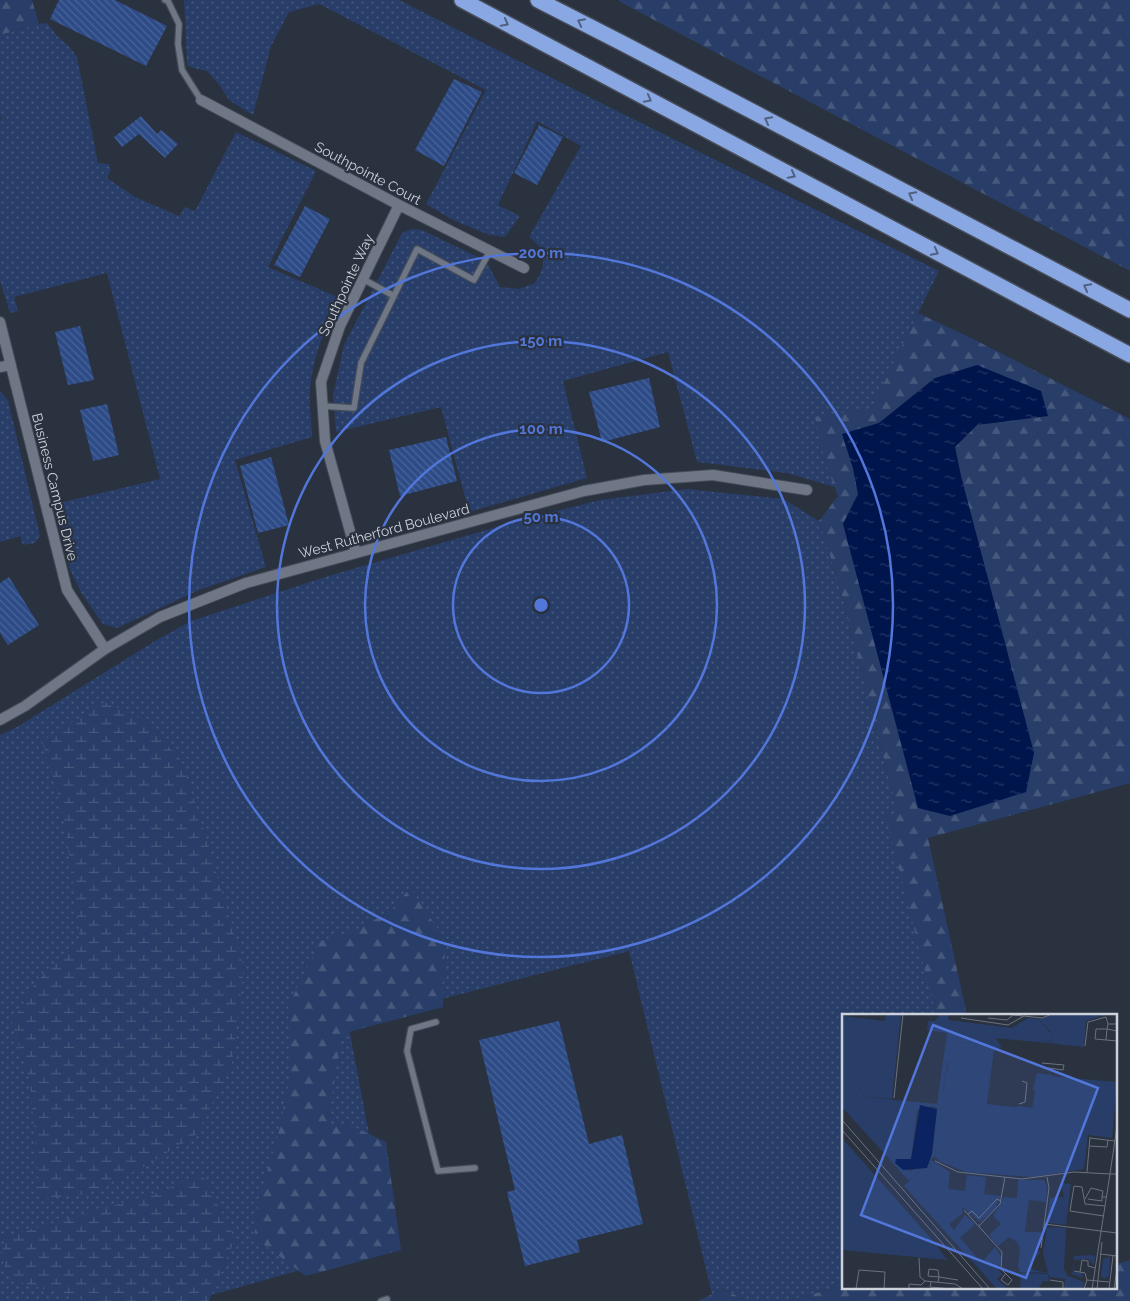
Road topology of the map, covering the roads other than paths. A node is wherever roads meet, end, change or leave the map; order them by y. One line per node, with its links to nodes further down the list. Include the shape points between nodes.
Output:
1 (165, 0): 4 (lane, via 179,24 182,70)
2 (462, 0): 12 (highway, one-way to 12)
3 (538, 0): 10 (highway, one-way to 3)
4 (201, 100): 5 (street, Southpointe Court)
5 (399, 205): 6 (street, Southpointe Court); 8 (street, Southpointe Way)
6 (490, 251): 7 (street, Southpointe Court); 9 (lane, via 474,280 417,249)
7 (524, 268)
8 (363, 279): 9 (lane); 15 (street, Southpointe Way, via 340,326 320,382)
9 (394, 296): 15 (lane, via 360,363 354,408)
10 (1130, 310)
11 (0, 322): 13 (street, Business Campus Drive)
12 (1130, 355)
13 (11, 365): 14 (street); 18 (street, Business Campus Drive, via 67,590)
14 (0, 367)
15 (322, 406): 17 (street, Southpointe Way, via 325,442)
16 (807, 490): 17 (street, West Rutherford Boulevard, via 713,475 644,480 584,492)
17 (356, 553): 18 (street, West Rutherford Boulevard, via 246,583 160,617)
18 (105, 649): 19 (street, West Rutherford Boulevard)
19 (0, 720)
20 (436, 1022): 21 (lane, via 411,1029 407,1051 438,1171)
21 (475, 1168)

